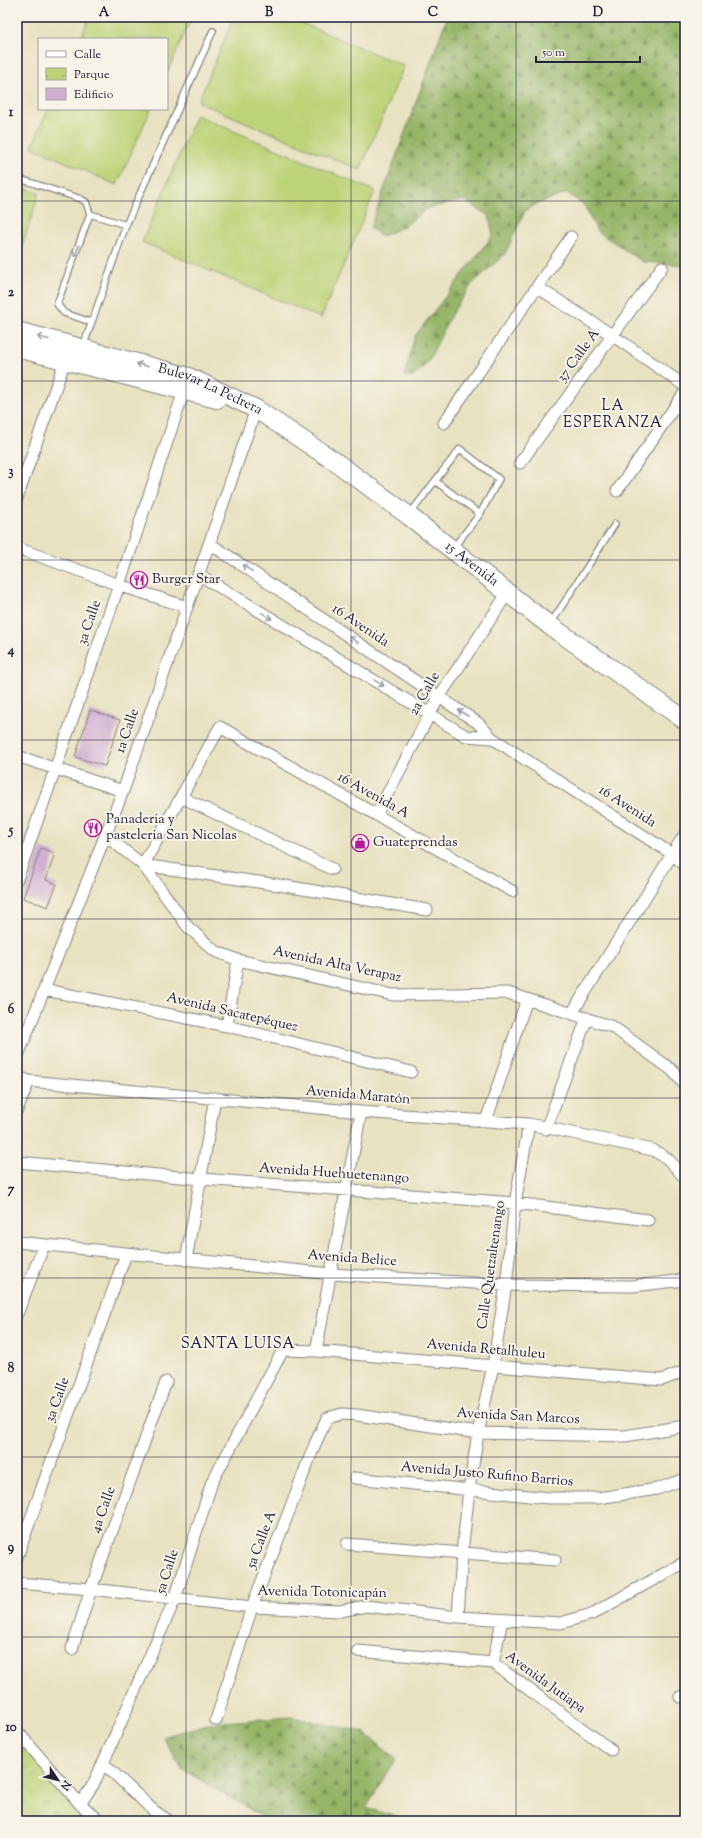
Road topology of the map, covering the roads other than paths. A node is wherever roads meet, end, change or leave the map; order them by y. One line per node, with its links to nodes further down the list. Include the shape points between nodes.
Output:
1 (213, 31): 4 (lane)
2 (17, 178): 3 (lane, via 81,199 86,202)
3 (90, 214): 4 (lane); 8 (lane, one-way to 8, via 57,304 64,313)
4 (126, 225): 8 (lane)
5 (571, 237): 7 (street)
6 (662, 267): 10 (street, 37 Calle A)
7 (537, 287): 10 (street); 17 (street)
8 (91, 322): 12 (lane)
9 (17, 331): 12 (main road, Bulevar La Pedrera, one-way to 9)
10 (612, 335): 14 (street); 18 (street, 37 Calle A)
11 (17, 348): 12 (main road, Bulevar La Pedrera)
12 (73, 351): 13 (main road, Bulevar La Pedrera); 21 (street)
13 (187, 384): 16 (main road, Bulevar La Pedrera); 29 (street, 3a Calle)
14 (685, 386)
15 (685, 392): 20 (street)
16 (256, 409): 23 (main road, 15 Avenida, via 337,463); 25 (street, 1a Calle)
17 (444, 423)
18 (520, 463)
19 (435, 481): 22 (lane); 22 (lane, via 460,449 499,479); 23 (lane)
20 (617, 491)
21 (17, 498)
22 (480, 514): 27 (lane)
23 (409, 516): 27 (main road, 15 Avenida)
24 (615, 524): 32 (lane)
25 (209, 542): 28 (street, 1a Calle); 33 (street, 16 Avenida, one-way to 25)
26 (17, 548): 29 (street)
27 (452, 550): 30 (main road, 15 Avenida)
28 (198, 574): 31 (street, 1a Calle); 34 (street, 16 Avenida, one-way to 34)
29 (119, 585): 31 (street); 38 (street, 3a Calle)
30 (507, 594): 32 (main road, 15 Avenida); 33 (street, 2a Calle)
31 (187, 607): 39 (street, 1a Calle)
32 (549, 625): 35 (main road, 15 Avenida)
33 (438, 697): 34 (street, 2a Calle); 36 (street, 16 Avenida, one-way to 33, via 478,723)
34 (430, 714): 36 (street, 16 Avenida, via 466,736); 41 (street, 2a Calle)
35 (685, 720)
36 (492, 738): 44 (street, 16 Avenida)
37 (17, 756): 38 (street)
38 (54, 769): 39 (street); 48 (street, 3a Calle)
39 (124, 791): 43 (street, 1a Calle)
40 (181, 797): 41 (street, 16 Avenida A, via 220,727); 45 (street); 47 (street)
41 (376, 814): 49 (street, 16 Avenida A)
42 (685, 834): 44 (street)
43 (106, 836): 45 (street, Avenida Alta Verapaz); 52 (street, 1a Calle)
44 (672, 854): 46 (street, 16 Avenida); 54 (street)
45 (143, 865): 50 (street); 51 (street, Avenida Alta Verapaz, via 188,927 215,951)
46 (685, 865)
47 (332, 869)
48 (17, 878)
49 (512, 891)
50 (427, 910)
51 (238, 960): 53 (street, Avenida Alta Verapaz, via 393,995 508,993); 56 (street)
52 (45, 990): 56 (street, Avenida Sacatepéquez); 57 (street, 1a Calle)
53 (527, 999): 54 (street, Avenida Alta Verapaz); 65 (street)
54 (572, 1013): 55 (street, Avenida Alta Verapaz)
55 (587, 1018): 61 (street, Avenida Alta Verapaz, via 613,1027 672,1070); 67 (street)
56 (227, 1026): 58 (street, Avenida Sacatepéquez)
57 (17, 1058)
58 (411, 1072)
59 (17, 1077): 60 (street, Avenida Maratón)
60 (29, 1081): 62 (street, Avenida Maratón); 63 (street)
61 (685, 1084)
62 (216, 1098): 64 (street, Avenida Maratón); 70 (street)
63 (17, 1110)
64 (361, 1112): 65 (street, Avenida Maratón); 71 (street)
65 (486, 1121): 66 (street, Avenida Maratón)
66 (529, 1124): 67 (street, Avenida Maratón); 72 (street, Calle Quetzaltenango)
67 (546, 1129): 69 (street, Avenida Maratón, via 653,1150 668,1159)
68 (17, 1162): 70 (street, Avenida Huehuetenango)
69 (685, 1178)
70 (202, 1179): 71 (street, Avenida Huehuetenango); 77 (street)
71 (347, 1190): 72 (street, Avenida Huehuetenango); 78 (street)
72 (515, 1204): 73 (street, Avenida Huehuetenango); 80 (street, Calle Quetzaltenango)
73 (648, 1220)
74 (17, 1242): 75 (street, Avenida Belice)
75 (44, 1245): 76 (street, Avenida Belice); 81 (street)
76 (126, 1254): 77 (street, Avenida Belice); 95 (street, 3a Calle)
77 (186, 1260): 78 (street, Avenida Belice)
78 (331, 1274): 80 (street, Avenida Belice); 83 (street)
79 (685, 1280): 80 (street, Avenida Belice, via 633,1286)
80 (506, 1285): 84 (street, Calle Quetzaltenango)
81 (17, 1314)
82 (283, 1350): 83 (street, Avenida Retalhuleu); 100 (street, 5a Calle, via 212,1482)
83 (316, 1351): 84 (street, Avenida Retalhuleu)
84 (493, 1366): 85 (street, Avenida Retalhuleu, via 662,1380); 89 (street, Calle Quetzaltenango)
85 (685, 1371)
86 (166, 1382): 99 (street, 4a Calle)
87 (327, 1418): 89 (street, Avenida San Marcos, via 342,1414 357,1415); 101 (street, 5a Calle A)
88 (685, 1426): 89 (street, Avenida San Marcos, via 625,1436)
89 (478, 1433): 92 (street, Calle Quetzaltenango)
90 (355, 1478): 92 (street, Avenida Justo Rufino Barrios)
91 (685, 1479): 92 (street, Avenida Justo Rufino Barrios, via 657,1489 598,1498 548,1498)
92 (469, 1490): 94 (street, Calle Quetzaltenango)
93 (348, 1544): 94 (street)
94 (462, 1553): 96 (street); 102 (street, Calle Quetzaltenango)
95 (17, 1557)
96 (555, 1560)
97 (685, 1562): 103 (street, Avenida Totonicapán, via 592,1614 561,1623)
98 (17, 1583): 99 (street, Avenida Totonicapán)
99 (91, 1589): 100 (street, Avenida Totonicapán); 104 (street, 4a Calle)
100 (175, 1599): 101 (street, Avenida Totonicapán); 110 (street, 5a Calle)
101 (252, 1607): 102 (street, Avenida Totonicapán, via 340,1611 366,1606); 107 (street, 5a Calle A)
102 (458, 1617): 103 (street, Avenida Totonicapán)
103 (502, 1620): 106 (street)
104 (72, 1649)
105 (358, 1651): 106 (street, Avenida Jutiapa)
106 (493, 1663): 109 (street, Avenida Jutiapa)
107 (216, 1720)
108 (17, 1732): 111 (street)
109 (611, 1750)
110 (103, 1763): 111 (street, 5a Calle); 113 (street, via 154,1812)
111 (80, 1804): 112 (street)
112 (100, 1821)
113 (169, 1821)

